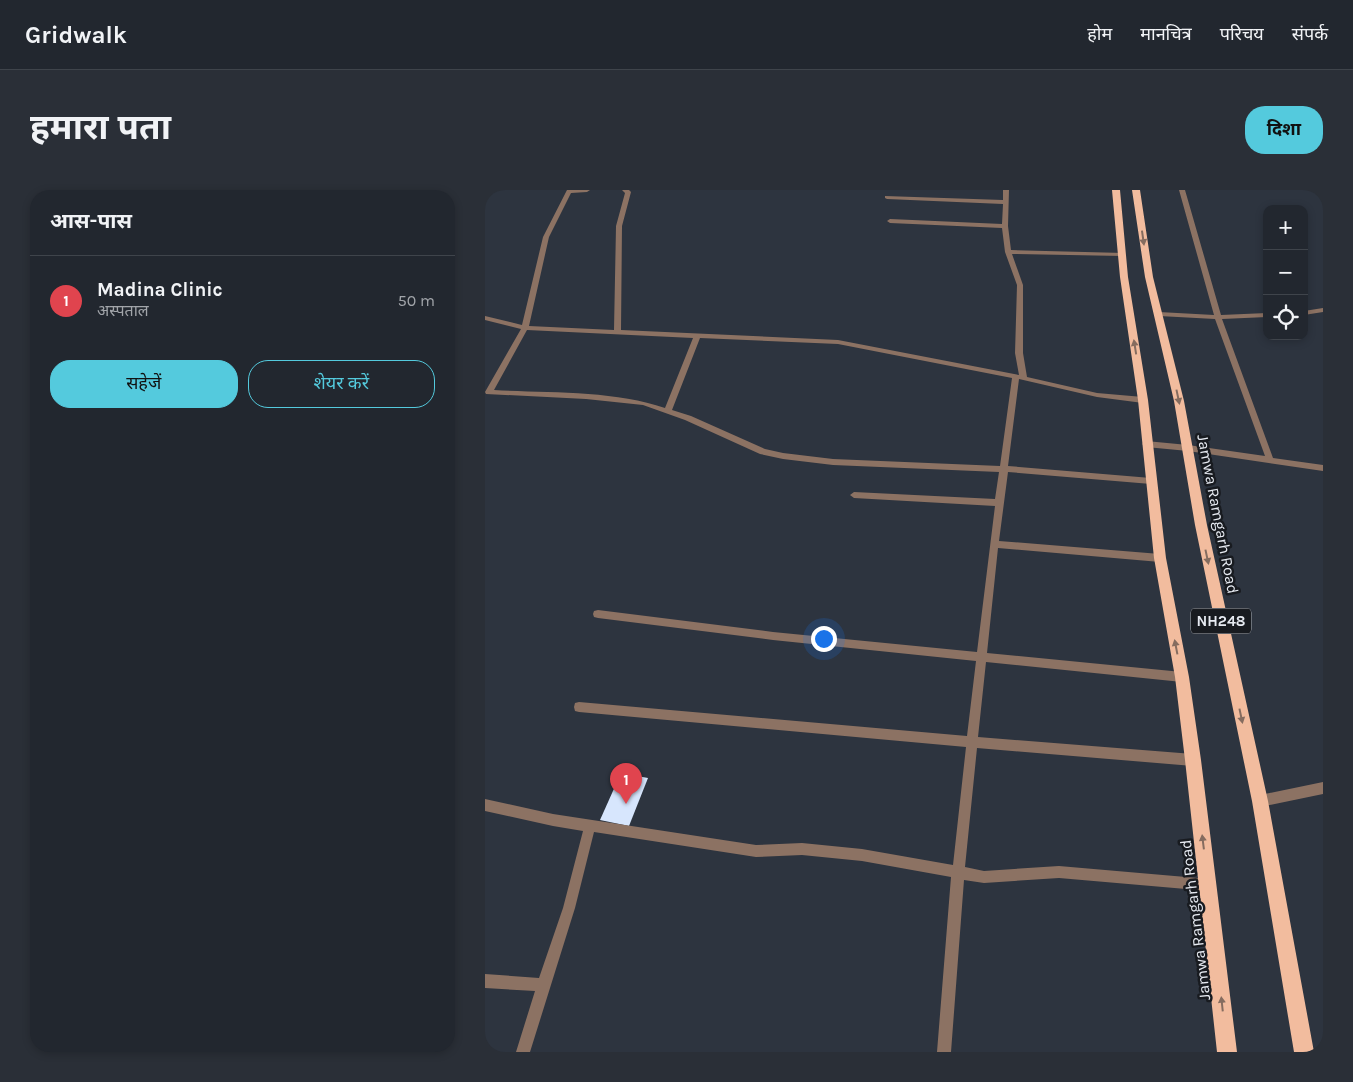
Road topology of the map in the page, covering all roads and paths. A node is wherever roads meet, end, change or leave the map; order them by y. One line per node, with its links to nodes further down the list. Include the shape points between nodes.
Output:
1 (569, 190): 2 (street); 20 (street, via 546,237)
2 (587, 190)
3 (625, 190): 21 (street, via 628,198 619,226)
4 (1006, 190): 9 (street)
5 (1116, 190): 13 (highway, Jamwa Ramgarh Road / NH248)
6 (1136, 190): 16 (highway, Jamwa Ramgarh Road / NH248, one-way to 16, via 1149,277)
7 (1182, 190): 18 (street)
8 (887, 197): 9 (street)
9 (1006, 202): 11 (street)
10 (890, 221): 11 (street)
11 (1005, 226): 12 (street)
12 (1008, 252): 13 (street); 23 (street, via 1019,285)
13 (1122, 254): 25 (highway, Jamwa Ramgarh Road / NH248, one-way to 13)
14 (1323, 310): 15 (street)
15 (1308, 312)
16 (1159, 314): 18 (street); 28 (highway, Jamwa Ramgarh Road / NH248, one-way to 28)
17 (1263, 315): 18 (street)
18 (1218, 317): 29 (street)
19 (485, 318): 20 (street)
20 (525, 328): 21 (street); 24 (street)
21 (617, 332): 22 (street)
22 (698, 335): 23 (street, via 838,342); 26 (street)
23 (1020, 378): 25 (street, via 1097,395); 30 (street)
24 (487, 395): 26 (street, via 644,402)
25 (1143, 400): 27 (highway, Jamwa Ramgarh Road / NH248)
26 (668, 411): 30 (street, via 763,452 783,456 833,462)
27 (1146, 444): 28 (street); 32 (highway, Jamwa Ramgarh Road / NH248)
28 (1188, 448): 29 (street); 44 (highway, Jamwa Ramgarh Road / NH248, one-way to 44, via 1201,525)
29 (1270, 460): 31 (street)
30 (1004, 468): 32 (street); 34 (street)
31 (1323, 468)
32 (1151, 481): 36 (highway, Jamwa Ramgarh Road / NH248)
33 (854, 495): 34 (street)
34 (1000, 503): 35 (street)
35 (994, 544): 36 (street); 38 (street)
36 (1160, 558): 39 (highway, Jamwa Ramgarh Road / NH248, one-way to 36)
37 (598, 614): 38 (street)
38 (981, 658): 39 (street); 41 (street)
39 (1182, 677): 42 (highway, Jamwa Ramgarh Road / NH248)
40 (579, 706): 41 (street)
41 (972, 742): 42 (street); 47 (street)
42 (1193, 760): 48 (highway, Jamwa Ramgarh Road / NH248, one-way to 42)
43 (1323, 788): 44 (street)
44 (1260, 801): 54 (highway, Jamwa Ramgarh Road / NH248)
45 (485, 806): 46 (street)
46 (590, 825): 47 (street, via 756,851 802,849 862,855); 50 (street, via 569,908)
47 (958, 873): 48 (street, via 984,877 1059,872); 52 (street)
48 (1209, 884): 53 (highway, Jamwa Ramgarh Road / NH248, one-way to 48)
49 (485, 981): 50 (street)
50 (544, 985): 51 (street)
51 (523, 1052)
52 (945, 1052)
53 (1227, 1052)
54 (1304, 1052)

